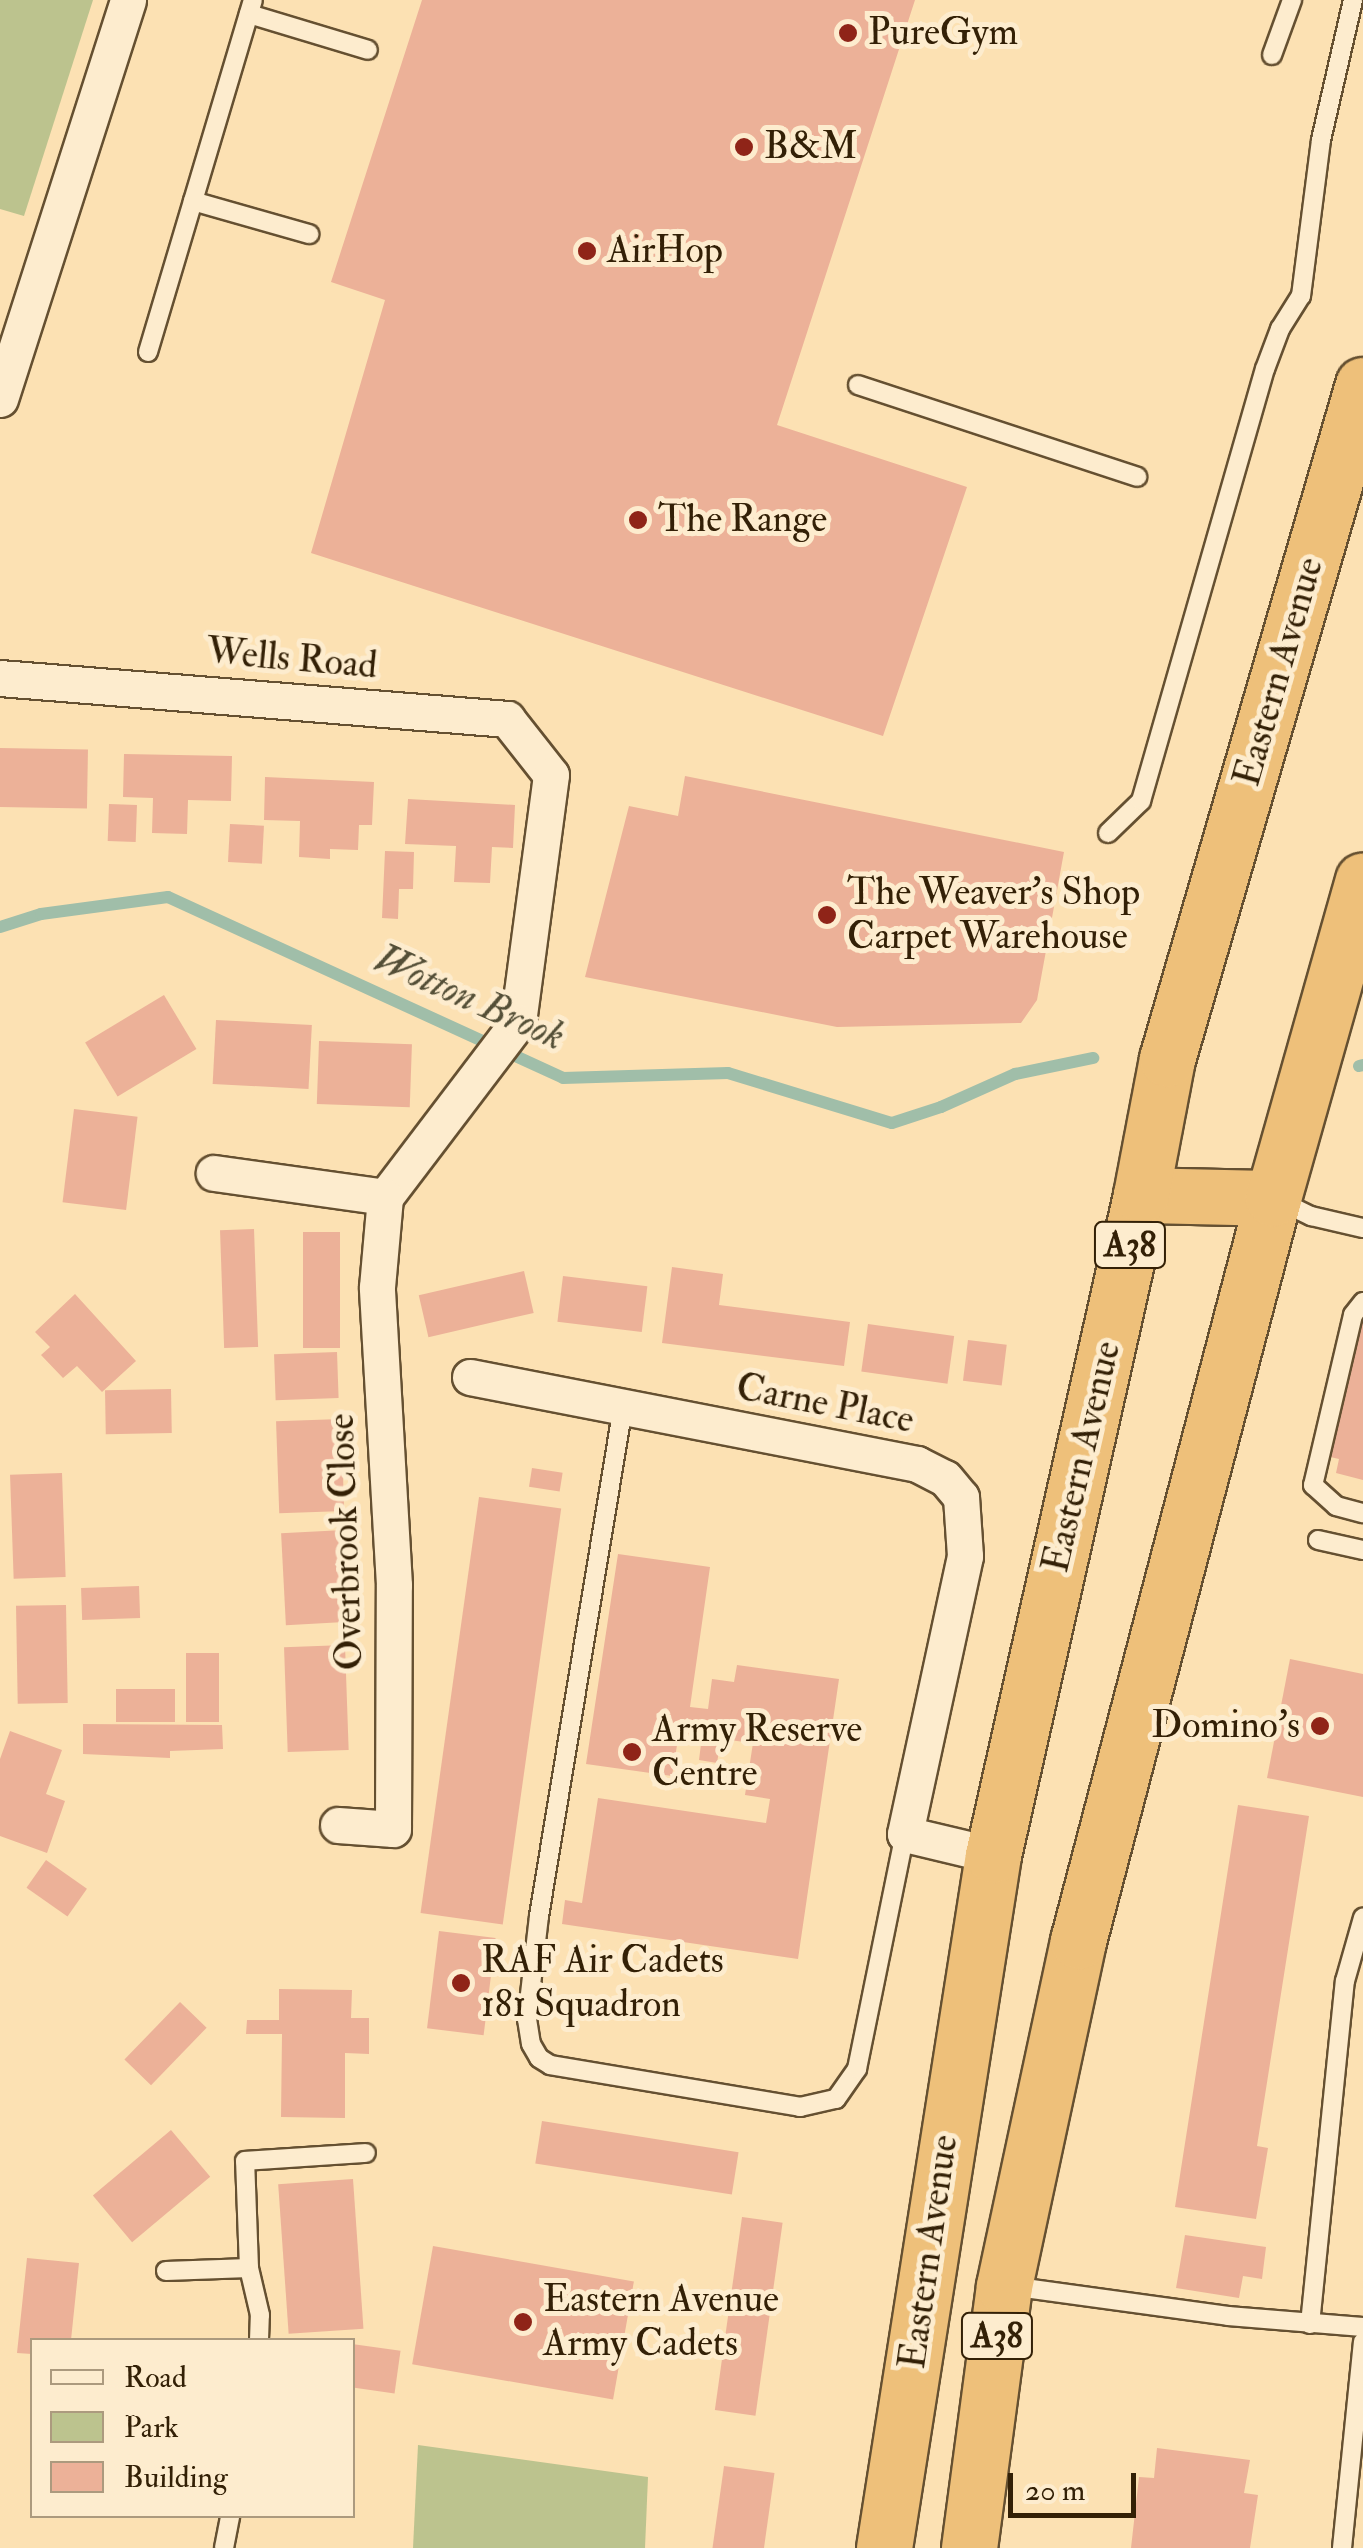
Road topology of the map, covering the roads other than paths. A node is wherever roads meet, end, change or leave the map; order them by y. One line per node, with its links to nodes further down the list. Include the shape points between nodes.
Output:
1 (128, 0): 12 (street)
2 (1292, 0): 6 (lane)
3 (1353, 0): 15 (lane, via 1321,140 1301,296 1265,369 1141,801)
4 (251, 7): 5 (lane); 7 (lane)
5 (368, 50)
6 (1272, 55)
7 (194, 201): 8 (lane); 9 (lane)
8 (310, 234)
9 (148, 352)
10 (1363, 385): 18 (highway, Eastern Avenue / A38, via 1167,1059)
11 (858, 386): 13 (lane)
12 (0, 399)
13 (1137, 476)
14 (0, 678): 19 (street, Wells Road, via 506,719 552,775 518,1022)
15 (1108, 833)
16 (1363, 880): 20 (highway, Eastern Avenue / A38)
17 (214, 1173): 19 (street)
18 (1141, 1195): 20 (highway); 30 (highway, Eastern Avenue / A38)
19 (385, 1197): 28 (street, Overbrook Close, via 377,1288 394,1585 393,1829)
20 (1273, 1198): 21 (lane, via 1310,1216); 35 (highway, Eastern Avenue / A38, via 1078,1941)
21 (1363, 1228)
22 (1363, 1302): 25 (lane, via 1353,1314 1314,1485 1336,1506)
23 (470, 1378): 24 (street, Carne Place)
24 (623, 1407): 29 (street, Carne Place, via 917,1464 961,1497 965,1556); 29 (lane, via 538,1916 528,2019 539,2058 800,2107 836,2098 857,2070)
25 (1361, 1511)
26 (1318, 1540): 27 (lane)
27 (1363, 1550)
28 (338, 1826)
29 (905, 1834): 30 (street)
30 (993, 1855): 40 (highway, Eastern Avenue / A38)
31 (1363, 1918): 36 (lane, via 1345,1982)
32 (366, 2153): 33 (lane, via 245,2160)
33 (249, 2268): 34 (lane); 38 (lane)
34 (166, 2271)
35 (1004, 2286): 36 (lane); 40 (highway, A38); 45 (highway, Eastern Avenue / A38)
36 (1310, 2324): 37 (lane)
37 (1363, 2326)
38 (259, 2338)
39 (1363, 2342): 41 (lane)
40 (910, 2387): 44 (highway, Eastern Avenue / A38)
41 (1358, 2438): 46 (lane)
42 (230, 2518): 43 (lane)
43 (224, 2548)
44 (884, 2548)
45 (969, 2548)
46 (1342, 2548)

